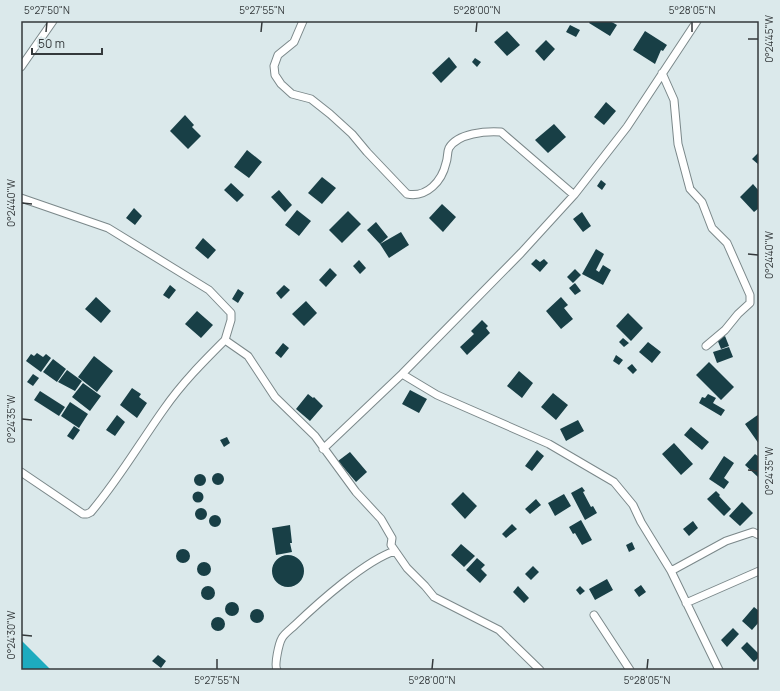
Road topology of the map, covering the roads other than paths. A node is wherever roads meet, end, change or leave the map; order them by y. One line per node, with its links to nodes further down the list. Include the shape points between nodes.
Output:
1 (53, 21): 4 (street)
2 (303, 21): 6 (street, via 294,42 278,55 274,66 275,75 292,94 310,99 330,114 407,194 416,196 438,181 446,163 449,147 458,140 486,131 500,132)
3 (697, 21): 5 (street)
4 (21, 67)
5 (662, 73): 6 (street, via 627,127); 9 (street, via 674,100 678,144 690,189 702,202 712,228 727,242 750,295 750,303)
6 (574, 195): 10 (street)
7 (21, 198): 8 (street, via 108,228 209,290 231,313 232,320)
8 (225, 340): 11 (street, via 248,356 275,397 316,436); 12 (street, via 188,376 120,476 91,512 83,514)
9 (706, 346)
10 (402, 374): 11 (street); 15 (street, via 437,394 549,444 614,482 633,505)
11 (323, 448): 14 (street, via 356,492 381,518 392,538 391,545)
12 (21, 472)
13 (759, 535): 15 (street, via 753,532 726,541)
14 (395, 551): 19 (street, via 378,559 343,584 282,638 275,664); 20 (street, via 434,597 499,630)
15 (671, 571): 17 (street)
16 (759, 571): 17 (street)
17 (686, 603): 22 (street)
18 (594, 614): 21 (street)
19 (277, 670)
20 (540, 670)
21 (630, 670)
22 (718, 670)

